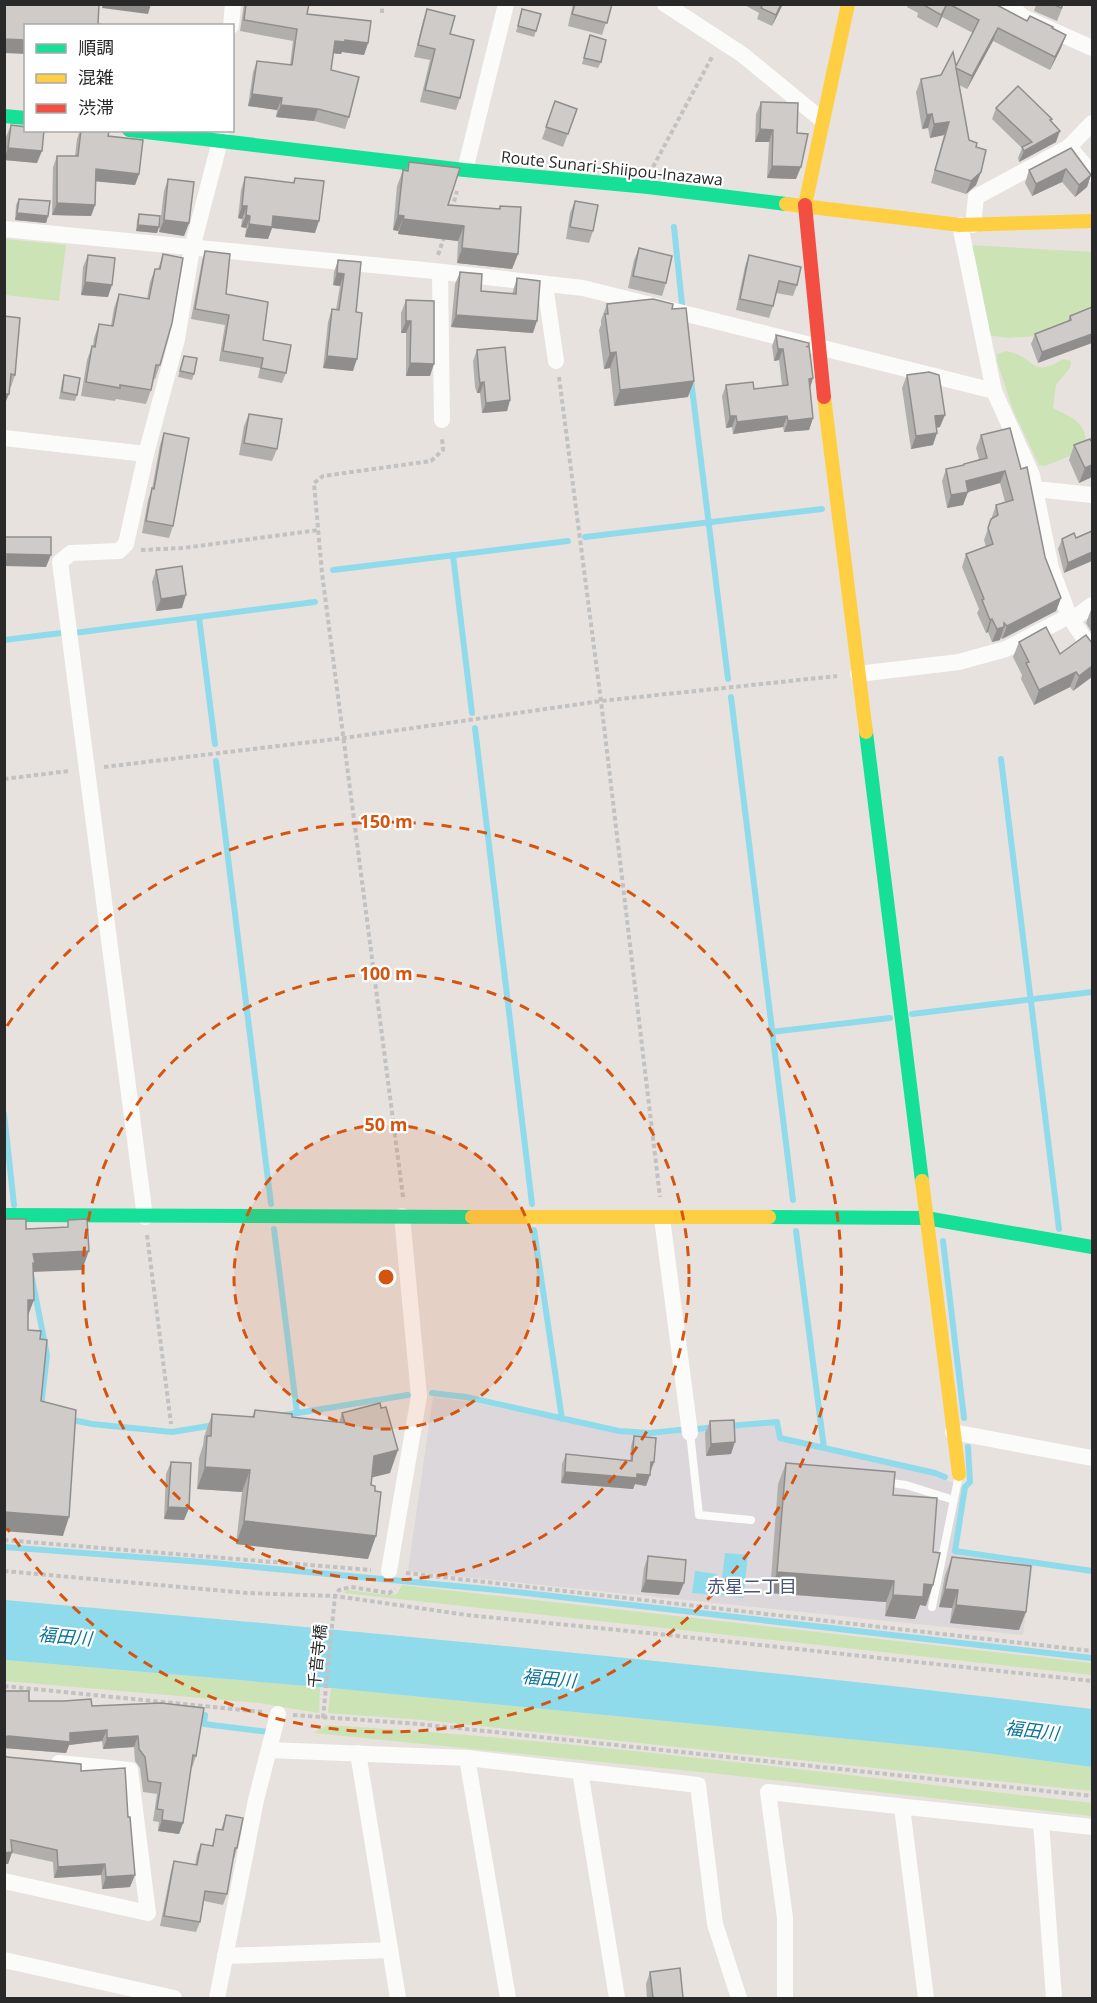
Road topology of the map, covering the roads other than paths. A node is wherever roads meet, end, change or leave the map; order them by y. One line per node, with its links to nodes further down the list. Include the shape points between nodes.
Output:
1 (232, 4): 6 (street)
2 (506, 4): 15 (street)
3 (665, 4): 10 (street, via 743,56)
4 (848, 4): 10 (street)
5 (1009, 4): 7 (street, via 1023,17)
6 (231, 24)
7 (1092, 48)
8 (4, 116): 9 (street)
9 (24, 118)
10 (822, 120): 17 (street)
11 (1092, 123): 14 (street)
12 (159, 132): 13 (street, Route Sunari-Shiipou-Inazawa)
13 (220, 136): 15 (street, Route Sunari-Shiipou-Inazawa); 21 (street)
14 (1069, 147): 16 (street); 19 (street, via 975,197)
15 (465, 170): 17 (street, Route Sunari-Shiipou-Inazawa)
16 (1092, 174)
17 (805, 206): 19 (street, Route Sunari-Shiipou-Inazawa); 24 (street)
18 (1092, 221): 19 (street, Route Sunari-Shiipou-Inazawa)
19 (966, 225): 26 (street)
20 (4, 229): 21 (street)
21 (192, 248): 22 (street); 29 (street, via 177,339)
22 (437, 271): 23 (street); 27 (street)
23 (545, 285): 24 (street, via 583,288); 25 (street)
24 (818, 346): 26 (street); 35 (street)
25 (556, 361)
26 (994, 391): 30 (street)
27 (442, 420)
28 (4, 438): 29 (street)
29 (146, 454): 38 (street, via 126,544 119,551 70,553 60,562)
30 (1035, 489): 31 (street); 33 (street, via 1051,568)
31 (1092, 495)
32 (1092, 605): 33 (street)
33 (1070, 618): 34 (street); 35 (street, via 1006,649 959,662)
34 (1092, 650)
35 (858, 674): 40 (street)
36 (4, 1215): 38 (street)
37 (404, 1216): 38 (street); 39 (street); 49 (street, via 419,1396)
38 (145, 1217)
39 (662, 1218): 40 (street); 43 (street)
40 (926, 1218): 41 (street); 42 (street)
41 (1092, 1247)
42 (953, 1432): 44 (street); 45 (street)
43 (690, 1433): 48 (lane, via 699,1515)
44 (1092, 1458)
45 (959, 1474): 47 (lane)
46 (873, 1480): 47 (lane, via 906,1485)
47 (954, 1500): 50 (lane)
48 (751, 1520)
49 (393, 1578)
50 (932, 1607)
51 (278, 1714): 52 (street)
52 (269, 1750): 53 (street); 62 (street)
53 (358, 1753): 54 (street); 61 (street)
54 (467, 1758): 56 (street); 67 (street)
55 (39, 1761): 60 (street, via 130,1770 148,1913)
56 (580, 1771): 68 (street); 69 (street, via 698,1785 716,1924)
57 (902, 1807): 58 (street); 70 (street, via 768,1792 784,1918); 71 (street)
58 (1041, 1822): 59 (street); 72 (street)
59 (1092, 1827)
60 (4, 1881)
61 (390, 1950): 62 (street); 66 (street)
62 (225, 1956): 65 (street)
63 (4, 1960): 64 (street)
64 (174, 1998)
65 (217, 1998)
66 (398, 1998)
67 (508, 1998)
68 (617, 1998)
69 (739, 1998)
70 (785, 1998)
71 (926, 1998)
72 (1054, 1998)

